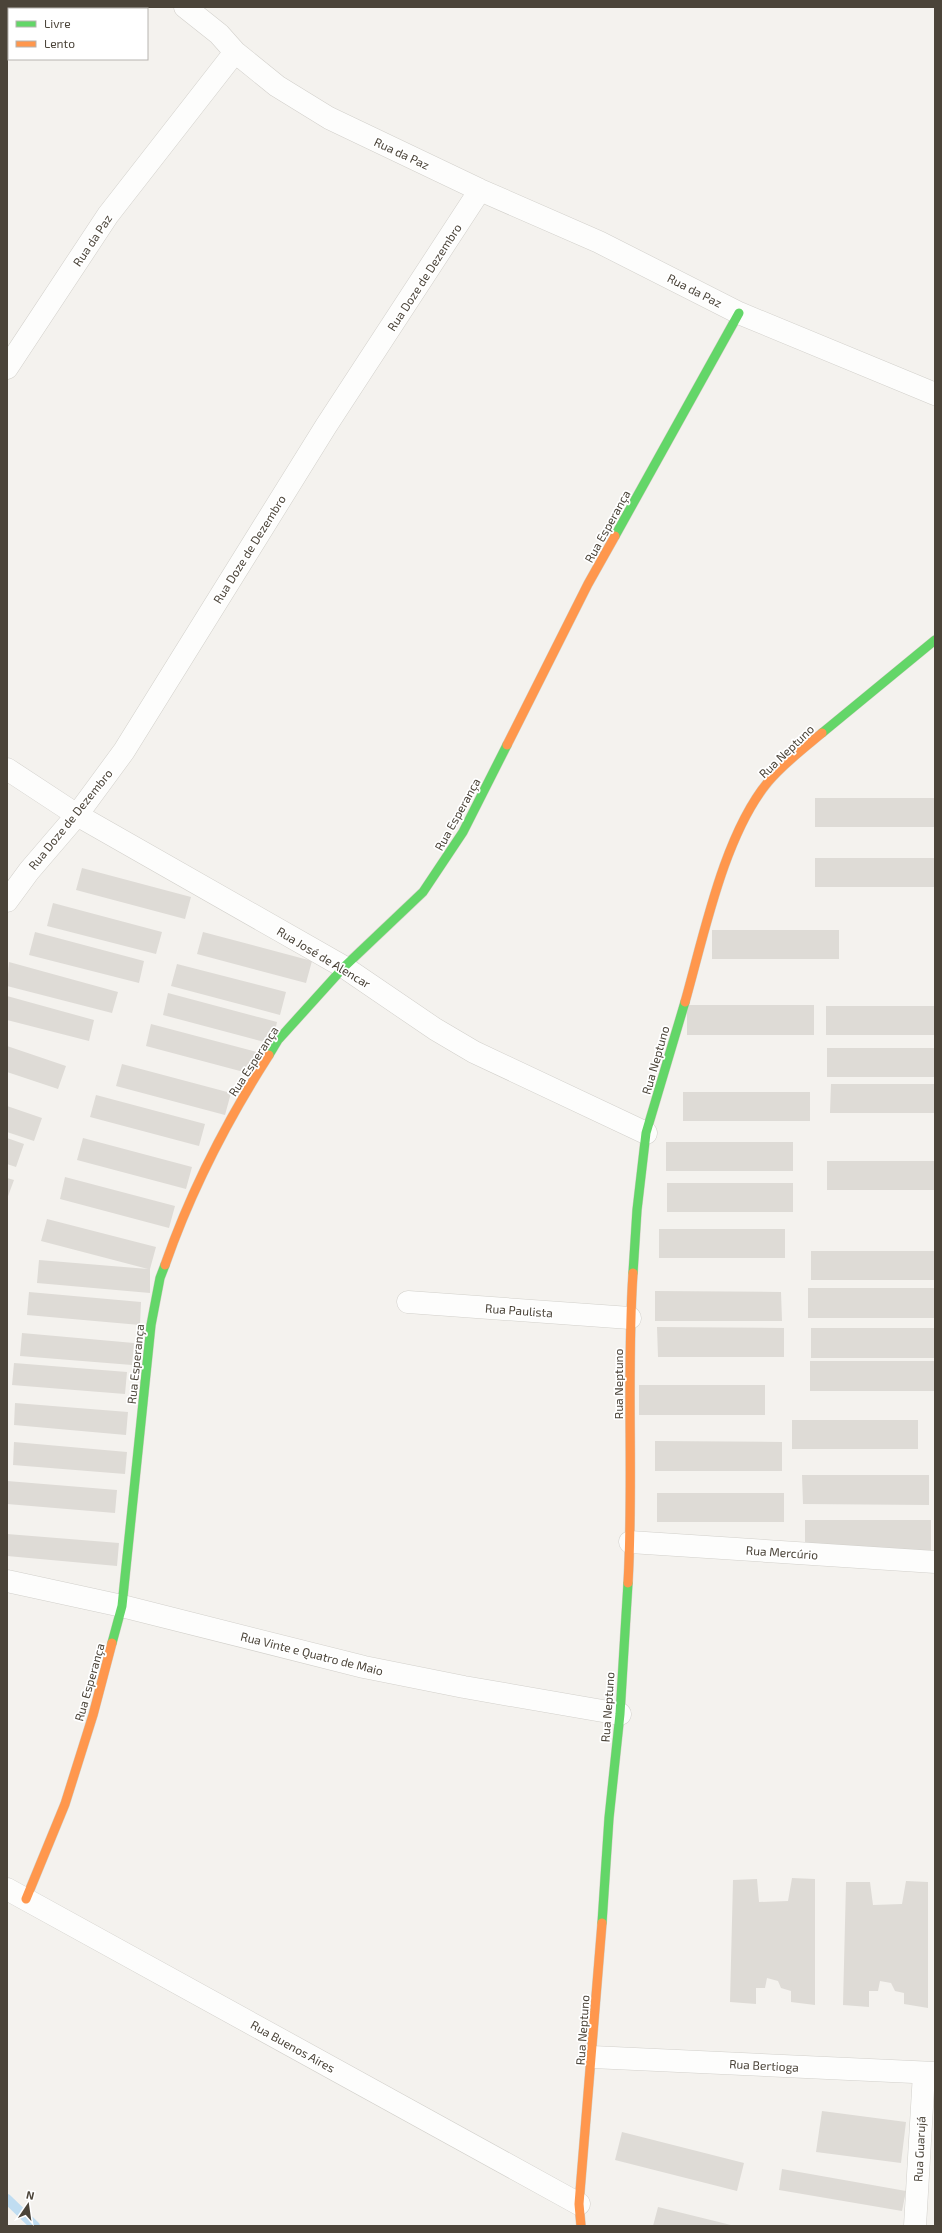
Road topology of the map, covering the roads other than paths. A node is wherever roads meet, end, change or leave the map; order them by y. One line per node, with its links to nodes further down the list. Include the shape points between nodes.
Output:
1 (185, 7): 2 (street, via 219,34)
2 (235, 52): 3 (street, Rua da Paz, via 277,86 329,118); 5 (street, Rua da Paz, via 108,215)
3 (480, 190): 4 (street, Rua da Paz, via 600,242); 9 (street, Rua Doze de Dezembro, via 326,426 124,751)
4 (739, 313): 6 (street, Rua da Paz); 11 (street, Rua Esperança, via 588,584 463,832 423,892)
5 (7, 368)
6 (935, 394)
7 (935, 640): 12 (street, Rua Neptuno, via 812,741 768,782 738,830 720,882)
8 (7, 769): 9 (street, Rua José de Alencar)
9 (77, 815): 10 (street, Rua Doze de Dezembro); 11 (street, Rua José de Alencar)
10 (7, 901)
11 (344, 967): 12 (street, Rua José de Alencar, via 474,1052); 18 (street, Rua Esperança, via 278,1040 245,1092 179,1225 160,1278 151,1324)
12 (646, 1134): 14 (street, Rua Neptuno, via 637,1210)
13 (408, 1302): 14 (street, Rua Paulista)
14 (630, 1318): 15 (street, Rua Neptuno)
15 (630, 1542): 16 (street, Rua Mercúrio); 19 (street, Rua Neptuno)
16 (935, 1562)
17 (7, 1581): 18 (street, Rua Vinte e Quatro de Maio)
18 (122, 1606): 19 (street, Rua Vinte e Quatro de Maio, via 364,1667); 20 (street, Rua Esperança, via 93,1715 65,1804)
19 (620, 1714): 21 (street, Rua Neptuno, via 609,1818)
20 (16, 1894): 23 (street, Rua Buenos Aires)
21 (592, 2057): 22 (street, Rua Bertioga); 23 (street, Rua Neptuno)
22 (929, 2073): 25 (street, Rua Guarujá)
23 (579, 2204): 24 (street, Rua Neptuno)
24 (581, 2226)
25 (915, 2226)

